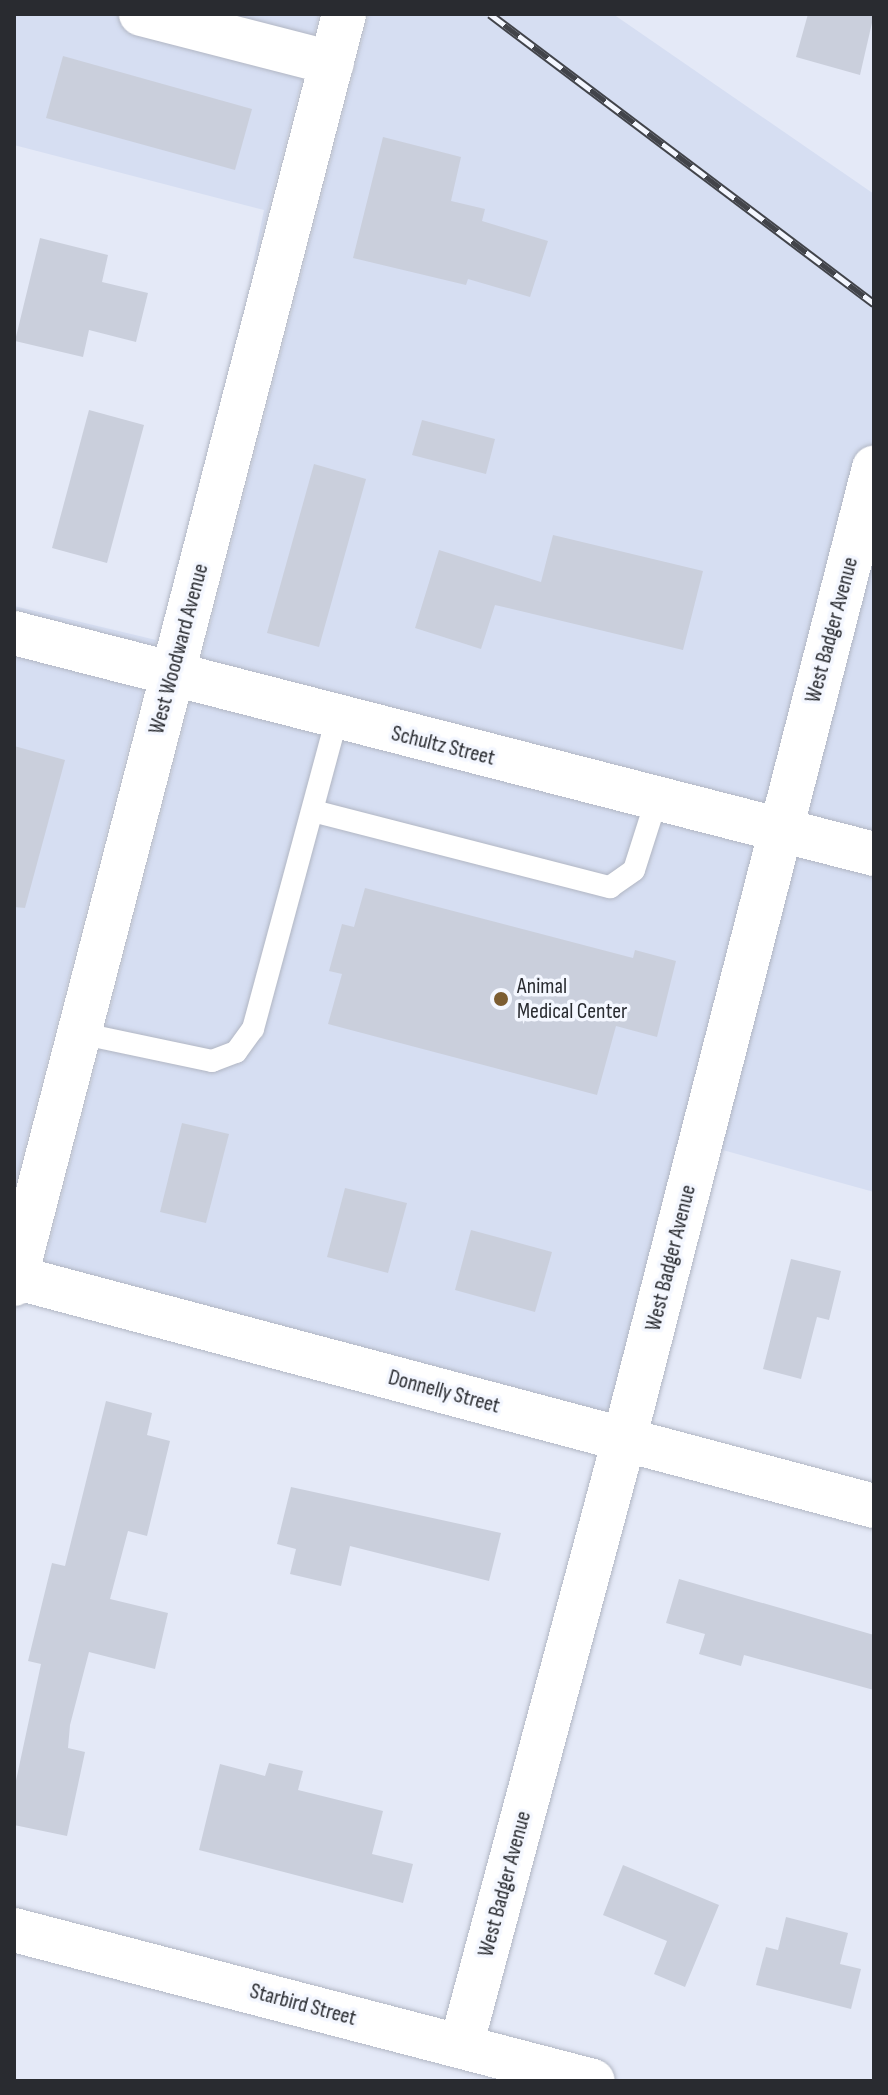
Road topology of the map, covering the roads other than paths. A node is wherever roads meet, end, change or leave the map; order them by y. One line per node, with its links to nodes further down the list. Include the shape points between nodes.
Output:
1 (141, 14): 3 (street)
2 (344, 14): 3 (street, West Woodward Avenue)
3 (332, 63): 6 (street, West Woodward Avenue)
4 (874, 468): 10 (street, West Badger Avenue)
5 (14, 633): 6 (street, Schultz Street)
6 (173, 671): 7 (street, Schultz Street); 12 (street, West Woodward Avenue)
7 (337, 718): 8 (street, Schultz Street); 9 (lane)
8 (657, 798): 9 (lane, via 634,870 610,887); 10 (street, Schultz Street)
9 (313, 811): 12 (lane, via 253,1029 236,1052 212,1061)
10 (780, 829): 11 (street, Schultz Street); 14 (street, West Badger Avenue)
11 (874, 854)
12 (79, 1033): 13 (street, West Woodward Avenue)
13 (15, 1279): 14 (street, Donnelly Street)
14 (624, 1440): 15 (street, Donnelly Street); 17 (street, West Badger Avenue)
15 (874, 1506)
16 (14, 1930): 17 (street, Starbird Street)
17 (461, 2046): 18 (street, Starbird Street)
18 (593, 2081)

